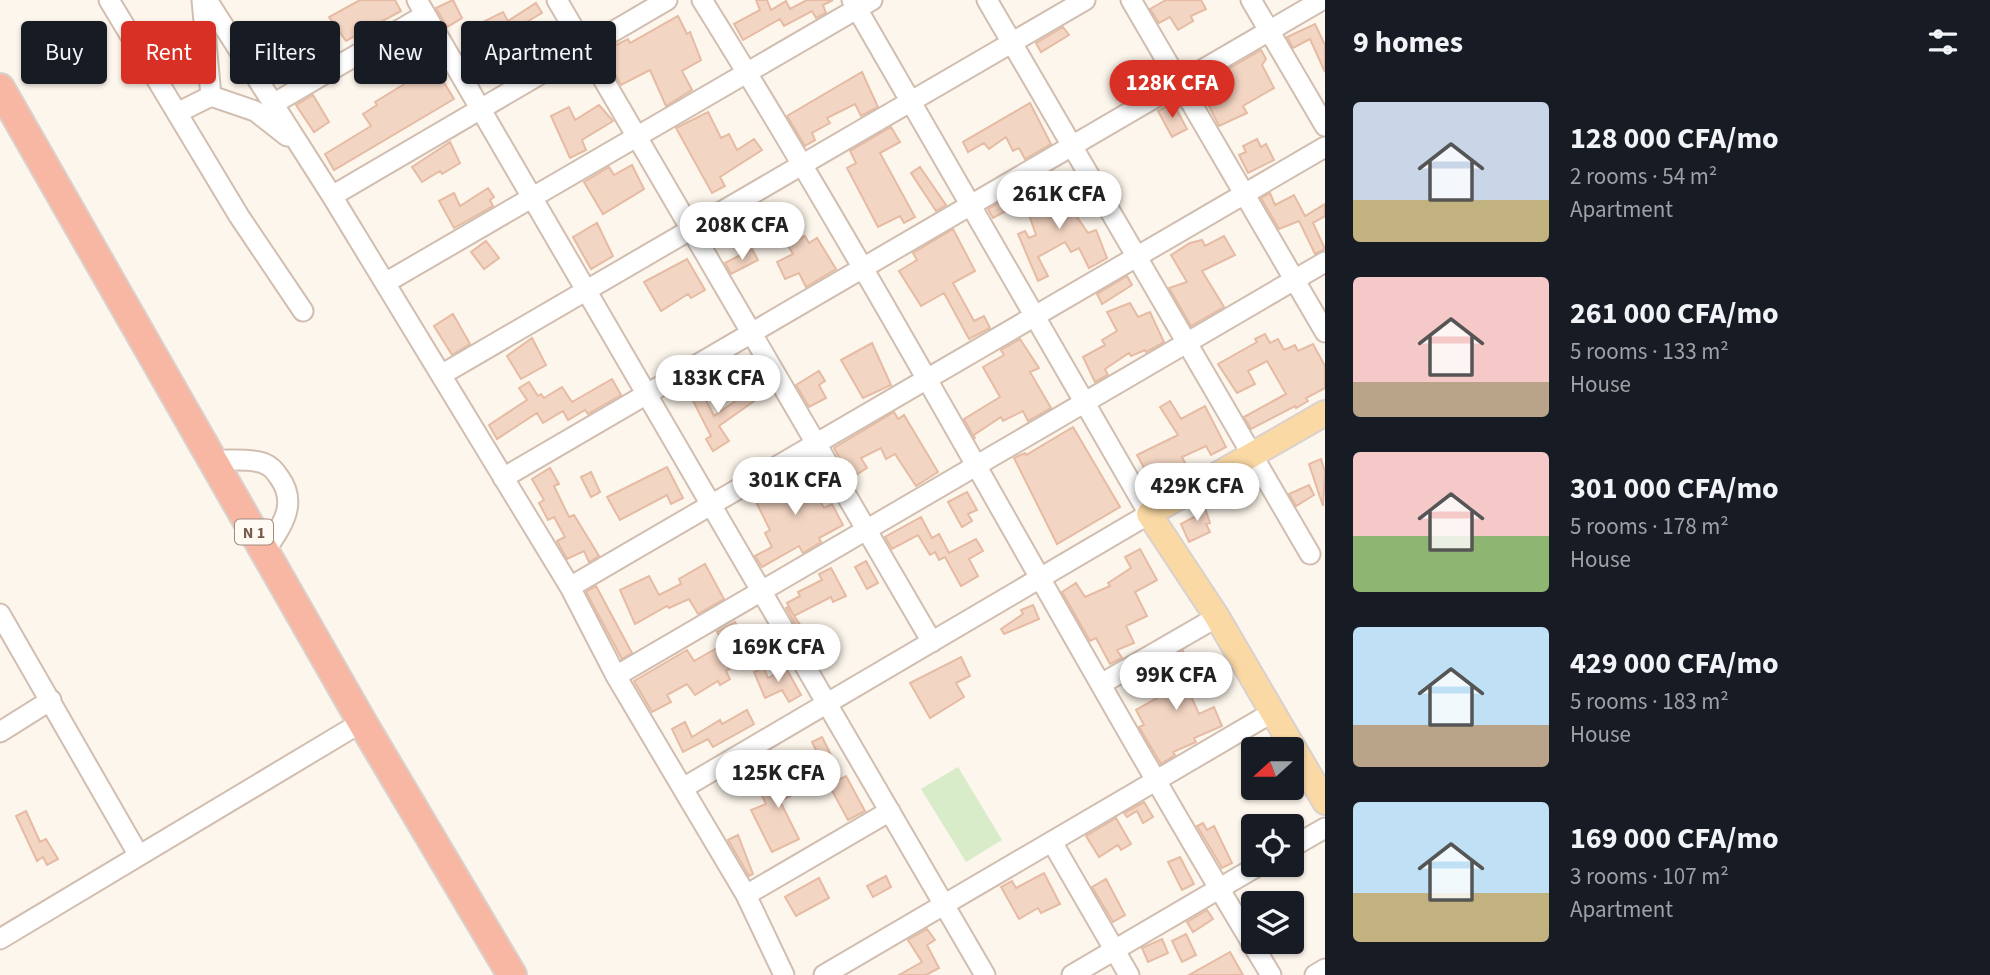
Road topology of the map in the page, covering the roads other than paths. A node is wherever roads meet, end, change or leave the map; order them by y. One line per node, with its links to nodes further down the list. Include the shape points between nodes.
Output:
1 (109, 0): 26 (street)
2 (205, 0): 22 (street); 24 (street)
3 (556, 0): 13 (street)
4 (667, 0): 14 (street)
5 (702, 0): 17 (street)
6 (988, 0): 16 (street)
7 (1085, 0): 16 (street)
8 (1130, 0): 18 (street)
9 (1251, 0): 15 (street)
10 (1322, 0): 15 (street)
11 (860, 3): 17 (street); 23 (street)
12 (421, 8): 24 (street); 25 (street)
13 (568, 21)
14 (616, 29)
15 (1269, 31): 18 (street); 27 (street)
16 (1012, 43): 23 (street); 29 (street)
17 (747, 73): 28 (street); 32 (street)
18 (1179, 83): 29 (street); 33 (street)
19 (523, 84): 25 (street)
20 (605, 84): 28 (street)
21 (2, 96): 56 (highway, N 1)
22 (211, 96): 26 (street); 31 (street, via 255,111)
23 (911, 102): 32 (street); 36 (street)
24 (273, 104): 31 (street)
25 (480, 109): 34 (street); 35 (street)
26 (177, 113): 44 (street)
27 (1325, 127)
28 (637, 137): 35 (street); 37 (street)
29 (1072, 146): 36 (street); 38 (street)
30 (1325, 147): 33 (street)
31 (303, 150): 34 (street)
32 (801, 165): 37 (street); 40 (street)
33 (1244, 194): 38 (street); 41 (street)
34 (332, 196): 42 (street)
35 (533, 199): 42 (street); 43 (street)
36 (971, 205): 40 (street); 45 (street)
37 (691, 229): 43 (street); 46 (street)
38 (1137, 257): 45 (street); 48 (street)
39 (1325, 262): 41 (street)
40 (862, 268): 46 (street); 50 (street)
41 (1294, 280): 47 (street); 48 (street)
42 (385, 283): 49 (street)
43 (586, 291): 49 (street); 51 (street)
44 (303, 311)
45 (1035, 316): 50 (street); 52 (street)
46 (751, 332): 51 (street); 54 (street)
47 (1325, 332)
48 (1187, 343): 52 (street); 55 (street)
49 (441, 375): 58 (street)
50 (927, 379): 54 (street); 57 (street)
51 (647, 394): 58 (street); 59 (street)
52 (1086, 402): 57 (street); 60 (street)
53 (1325, 413): 55 (main road)
54 (816, 443): 59 (street); 61 (street)
55 (1252, 456): 60 (main road); 63 (street)
56 (213, 460): 62 (highway, N 1); 62 (street, via 261,462 273,467 287,488 285,523)
57 (976, 466): 61 (street); 64 (street)
58 (503, 478): 65 (street)
59 (711, 505): 65 (street); 66 (street)
60 (1149, 514): 64 (street); 68 (main road)
61 (866, 529): 66 (street); 69 (street)
62 (265, 551): 75 (highway, N 1)
63 (1310, 554)
64 (1038, 579): 69 (street); 71 (street)
65 (570, 587): 70 (street)
66 (761, 591): 70 (street); 73 (street)
67 (0, 614): 72 (street)
68 (1217, 617): 71 (street); 74 (main road)
69 (932, 642): 73 (street)
70 (616, 676): 78 (street)
71 (1101, 684): 77 (street)
72 (51, 700): 76 (street); 84 (street)
73 (827, 704): 78 (street); 80 (street)
74 (1273, 712): 77 (street); 79 (main road)
75 (362, 722): 84 (street); 92 (highway, N 1)
76 (0, 732)
77 (1158, 780): 83 (street); 86 (street)
78 (683, 788): 87 (street)
79 (1325, 802)
80 (890, 811): 87 (street); 88 (street)
81 (1325, 828): 82 (street)
82 (1304, 840)
83 (1052, 842): 88 (street); 90 (street)
84 (138, 854): 89 (street)
85 (1241, 876): 86 (street)
86 (1219, 889): 90 (street); 98 (street)
87 (746, 895): 93 (street)
88 (944, 905): 94 (street); 95 (street)
89 (0, 939)
90 (1115, 950): 96 (street); 97 (street)
91 (1325, 969): 99 (street)
92 (512, 975)
93 (783, 975)
94 (824, 975)
95 (985, 975)
96 (1072, 975)
97 (1129, 975)
98 (1271, 975)
99 (1315, 975)

